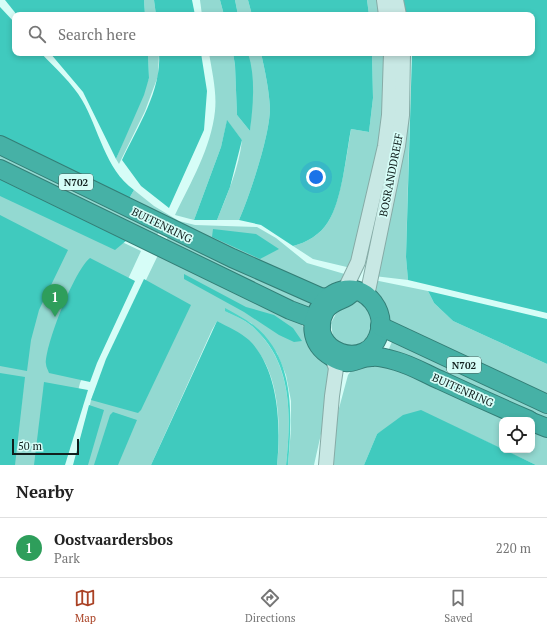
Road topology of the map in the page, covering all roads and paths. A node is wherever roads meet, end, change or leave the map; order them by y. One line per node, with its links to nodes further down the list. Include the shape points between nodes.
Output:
1 (384, 0): 3 (main road)
2 (396, 0): 4 (main road)
3 (386, 12)
4 (398, 12)
5 (391, 56): 9 (main road, BOSRANDDREEF, via 385,146 358,262 358,274)
6 (403, 56): 9 (main road, BOSRANDDREEF, via 402,115 398,146)
7 (0, 145): 9 (highway, BUITENRING / N702, via 232,258 320,297)
8 (0, 169): 10 (highway, BUITENRING / N702)
9 (348, 294): 10 (highway, via 328,306); 10 (highway, via 320,305); 11 (highway, via 378,309)
10 (316, 325): 12 (highway, N702, via 318,343 324,351)
11 (380, 326): 12 (highway, via 377,338); 13 (highway, BUITENRING / N702)
12 (354, 356): 14 (highway, BUITENRING / N702, via 378,351); 17 (main road, via 336,368)
13 (547, 404)
14 (522, 417)
15 (535, 423): 16 (highway)
16 (547, 428)
17 (326, 465)

